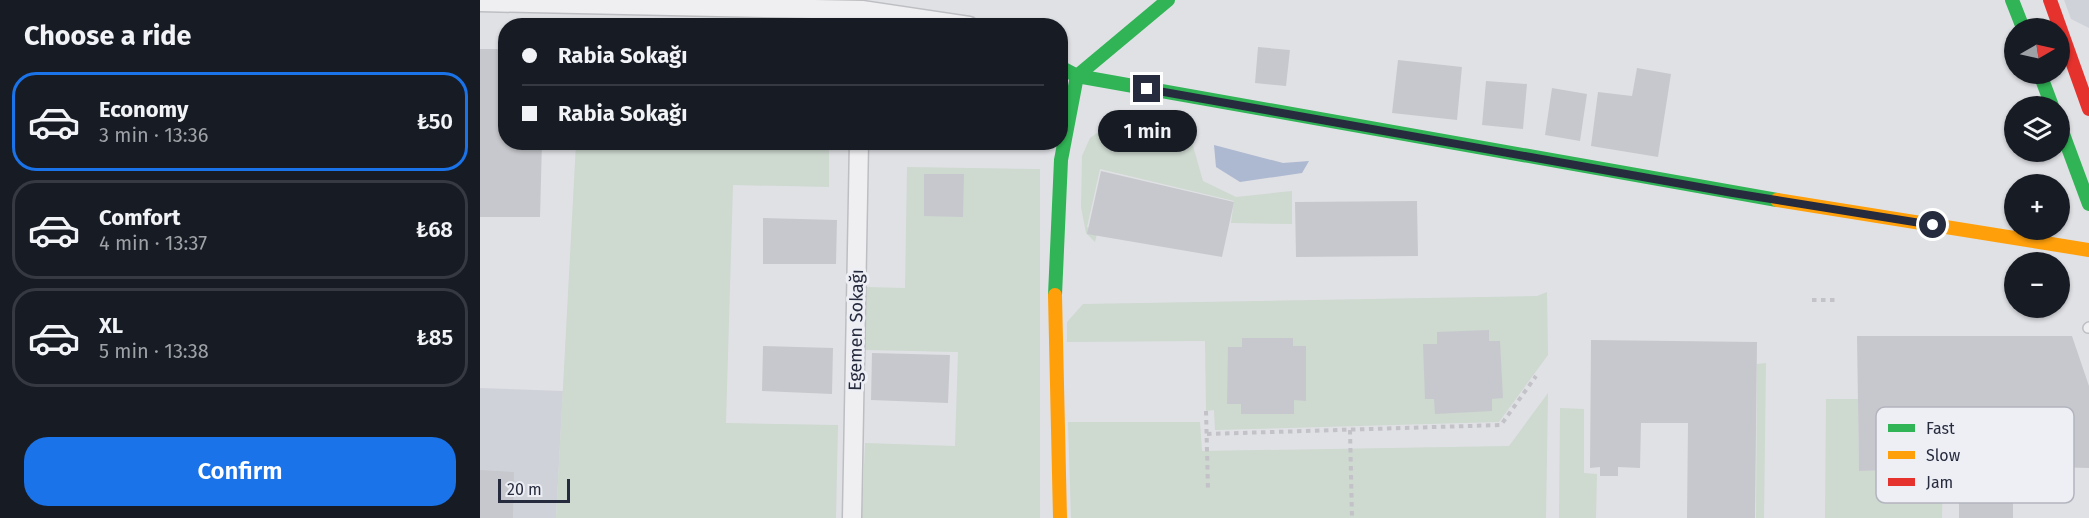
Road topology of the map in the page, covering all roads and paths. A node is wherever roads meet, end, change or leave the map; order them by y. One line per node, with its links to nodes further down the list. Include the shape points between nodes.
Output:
1 (1167, 0): 10 (street)
2 (2012, 0): 8 (street)
3 (2050, 0): 11 (street)
4 (480, 2): 5 (street)
5 (611, 3): 6 (street)
6 (866, 12): 7 (street)
7 (910, 18)
8 (2019, 18)
9 (1068, 71): 10 (street)
10 (1077, 76): 13 (street); 18 (street, via 1733,193)
11 (2084, 81): 12 (street)
12 (2089, 109)
13 (1068, 123)
14 (859, 150): 26 (street, Egemen Sokağı)
15 (1063, 150): 27 (street, via 1055,274)
16 (2070, 153): 17 (street)
17 (2089, 204)
18 (2089, 250)
19 (1812, 300): 20 (path)
20 (1839, 300)
21 (1536, 376): 23 (path, via 1501,425)
22 (1206, 411): 24 (path)
23 (1350, 430): 24 (path); 28 (path)
24 (1207, 434): 25 (path)
25 (1208, 490)
26 (852, 518)
27 (1060, 518)
28 (1352, 518)

